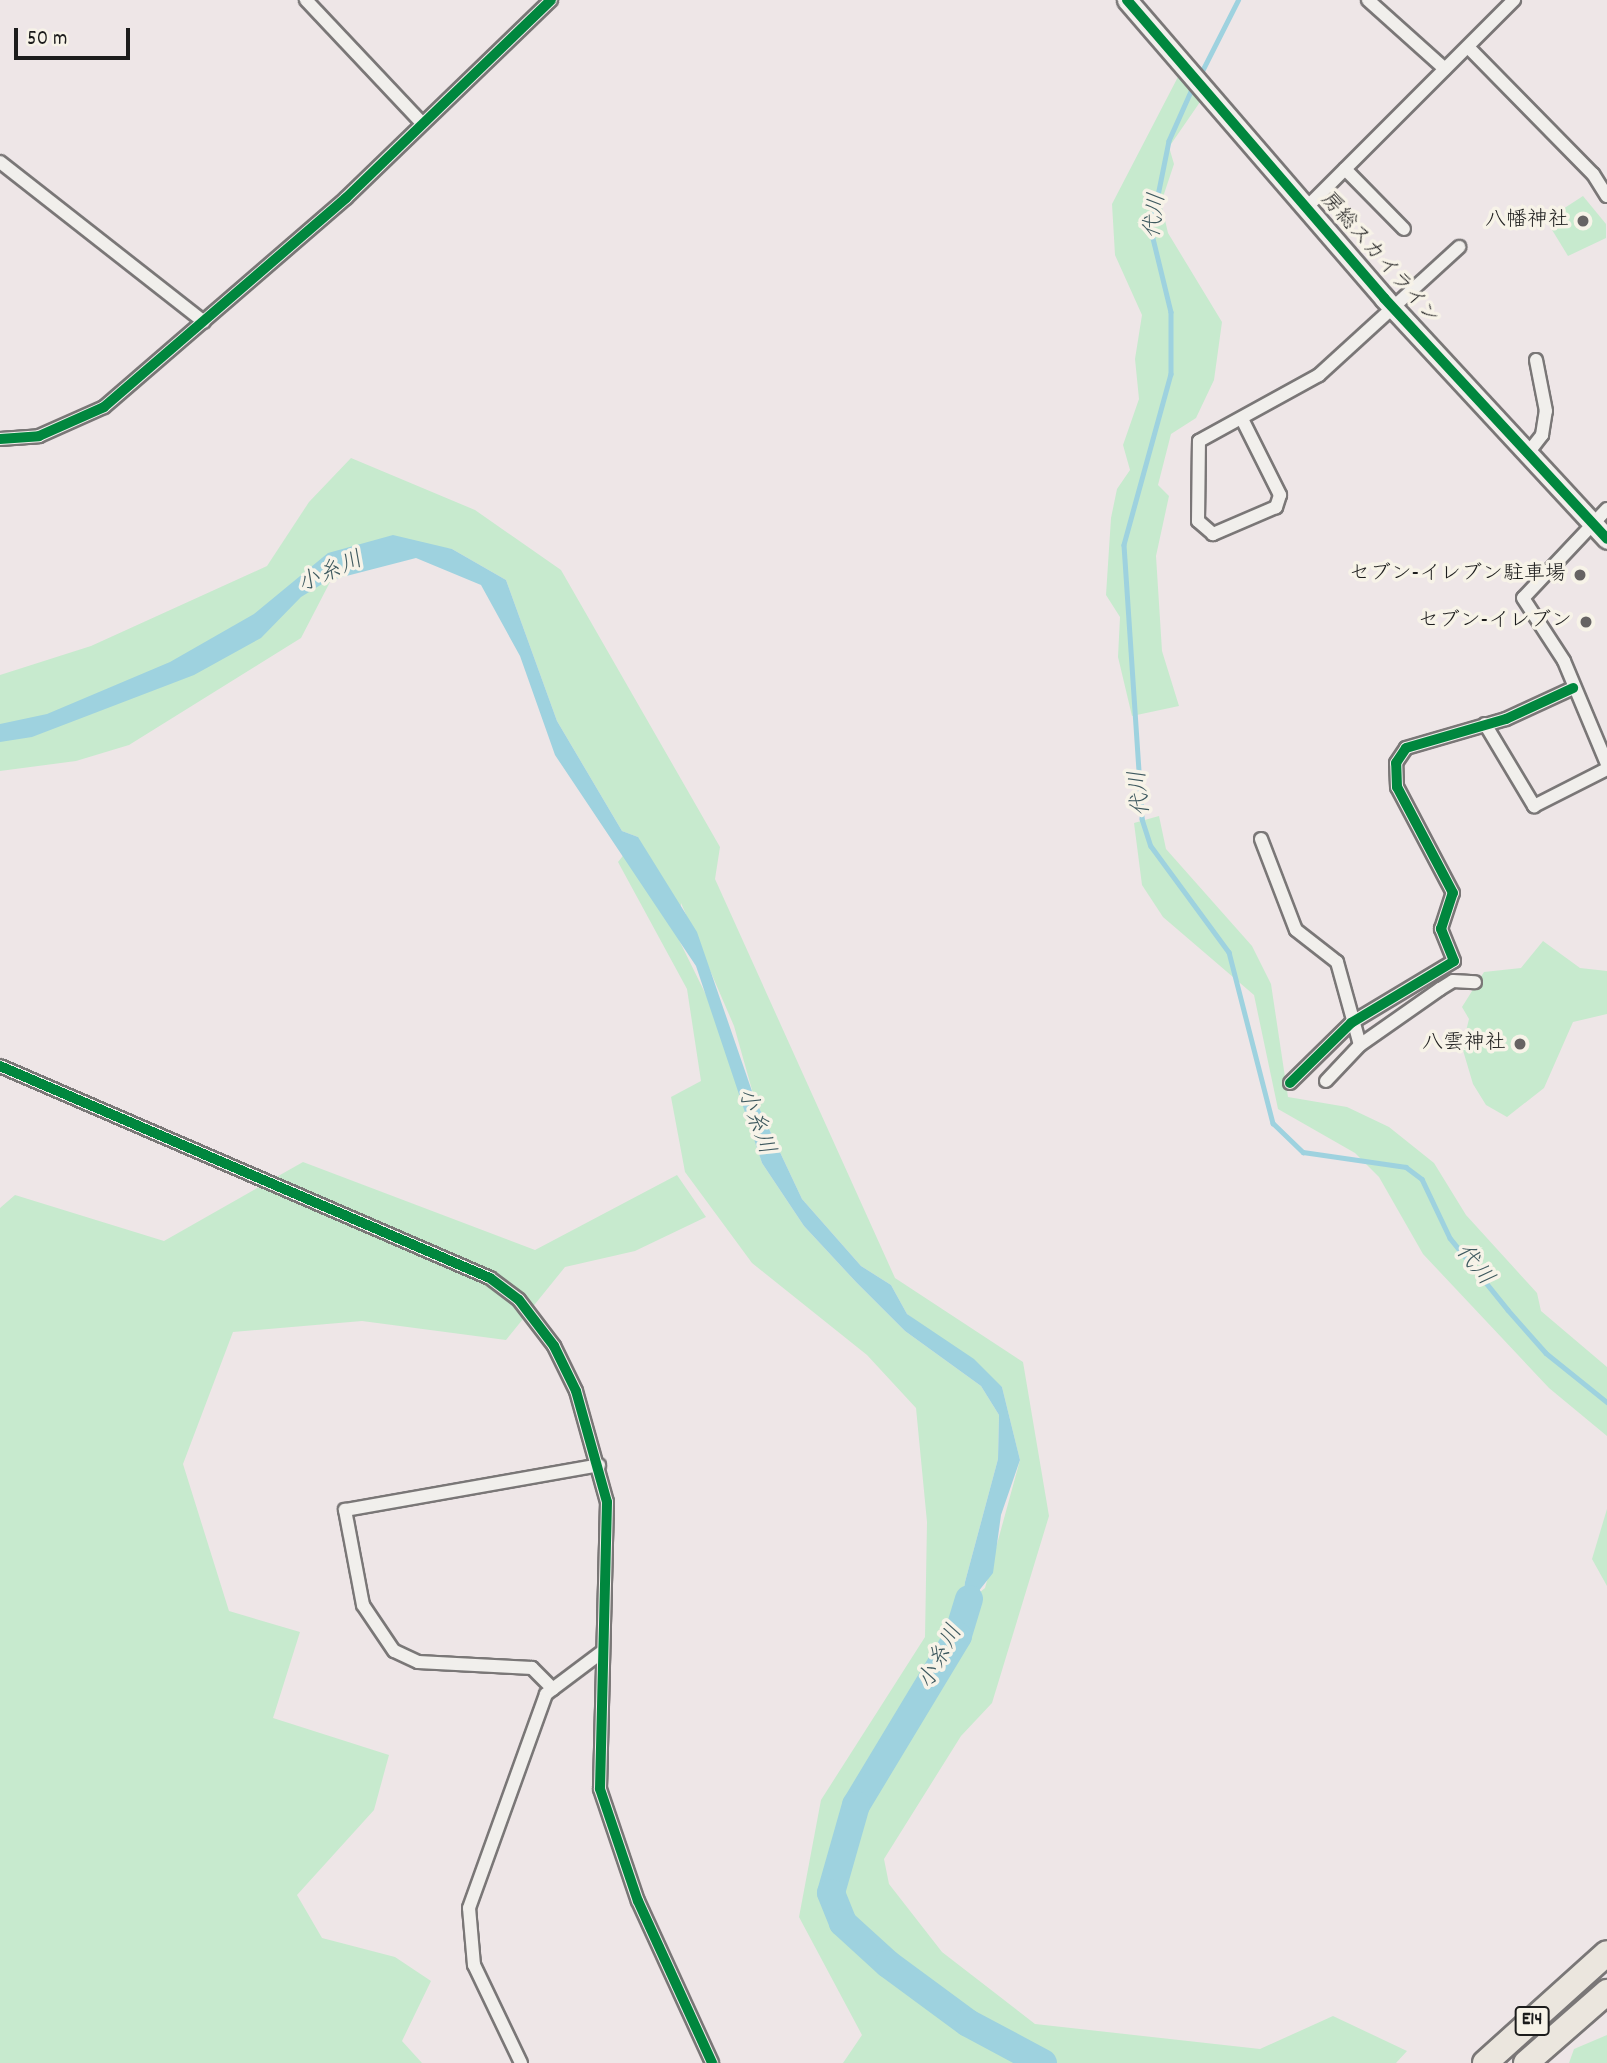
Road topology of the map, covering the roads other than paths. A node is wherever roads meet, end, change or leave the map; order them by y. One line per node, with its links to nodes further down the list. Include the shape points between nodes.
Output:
1 (306, 0): 8 (street)
2 (551, 0): 8 (street)
3 (1128, 0): 12 (street, 房総スカイライン)
4 (1368, 0): 7 (street)
5 (1514, 0): 6 (street)
6 (1468, 47): 7 (street); 11 (street, via 1593,174)
7 (1445, 69): 10 (street)
8 (421, 122): 16 (street, via 346,198)
9 (0, 162): 16 (street)
10 (1345, 169): 12 (street); 13 (street)
11 (1607, 196)
12 (1307, 207): 15 (street, 房総スカイライン)
13 (1404, 229)
14 (1460, 247): 15 (street)
15 (1392, 304): 18 (street, via 1319,375); 20 (street, 房総スカイライン)
16 (204, 322): 19 (street, via 104,407 39,436)
17 (1536, 360): 20 (street, via 1546,411 1542,435)
18 (1242, 419): 18 (street, via 1195,449 1198,521 1213,534 1276,508 1280,495)
19 (0, 439)
20 (1528, 453): 22 (street, 房総スカイライン)
21 (1607, 509): 22 (street)
22 (1594, 524): 23 (street, 房総スカイライン); 24 (street, via 1523,598 1564,661)
23 (1607, 539)
24 (1573, 688): 25 (street); 26 (street)
25 (1485, 724): 26 (street, via 1534,806); 29 (street, via 1406,748 1396,763 1397,787 1453,893 1441,929 1454,961)
26 (1607, 766)
27 (1261, 839): 29 (street, via 1296,930 1337,962)
28 (1475, 982): 30 (street, via 1453,981)
29 (1351, 1023): 30 (street); 33 (street)
30 (1360, 1045): 32 (street)
31 (0, 1066): 34 (street, via 490,1278 519,1300 554,1346)
32 (1326, 1080)
33 (1290, 1083)
34 (598, 1465): 35 (street, via 610,1549); 36 (street, via 345,1510 363,1605 394,1651 418,1662 532,1668)
35 (602, 1652): 36 (street); 40 (street, via 600,1789 638,1901)
36 (553, 1689): 39 (street, via 546,1694 469,1908 474,1965)
37 (1607, 1953): 41 (highway, E14)
38 (1604, 1994): 42 (highway, E14)
39 (521, 2063)
40 (712, 2063)
41 (1485, 2063)
42 (1526, 2063)

